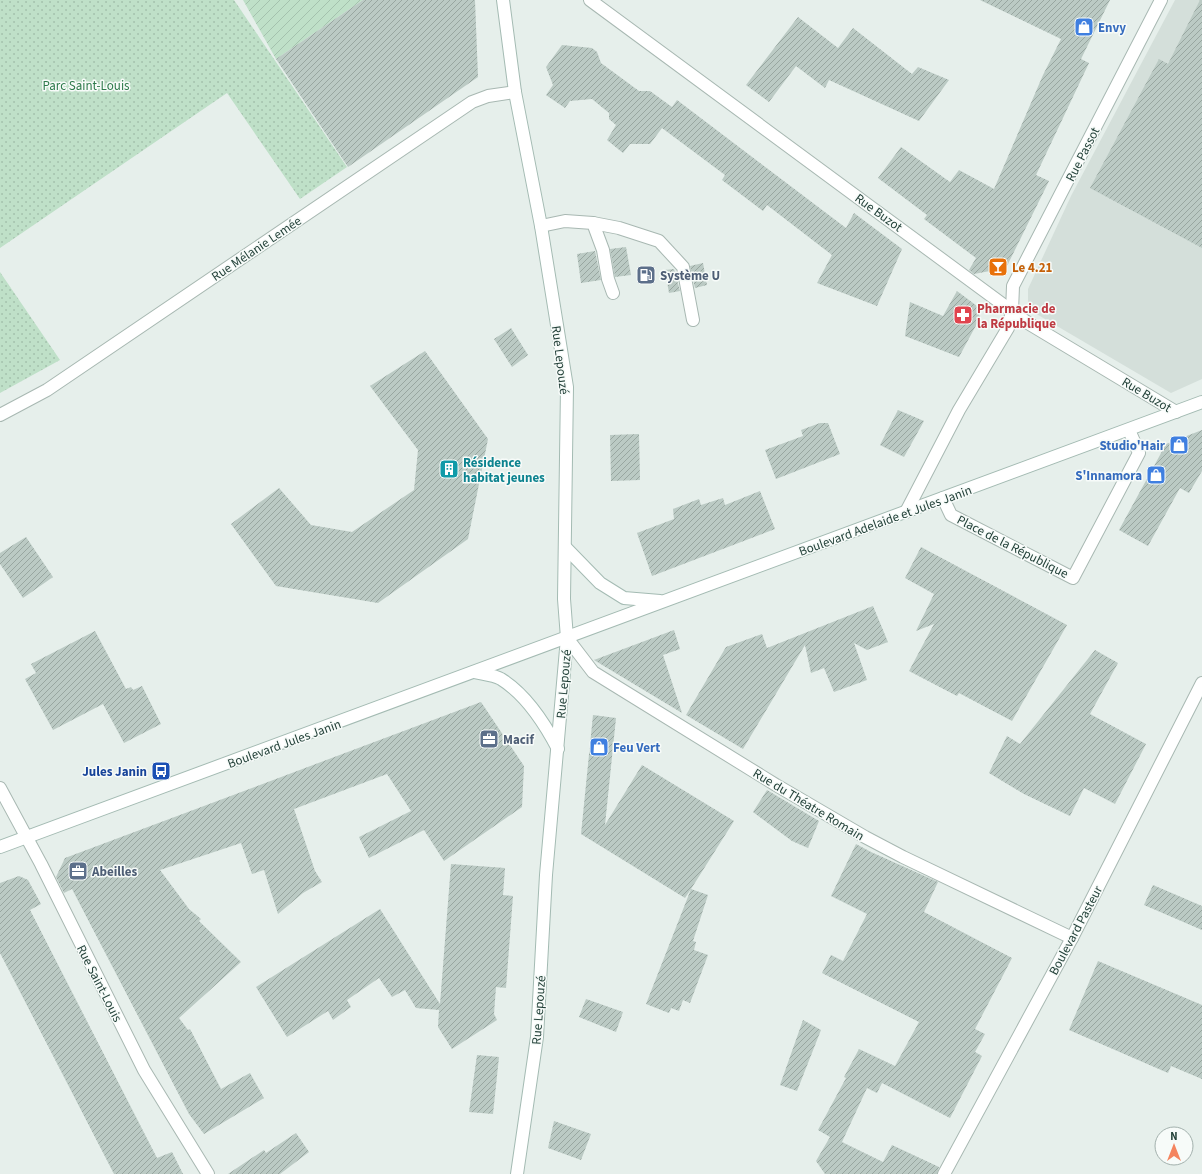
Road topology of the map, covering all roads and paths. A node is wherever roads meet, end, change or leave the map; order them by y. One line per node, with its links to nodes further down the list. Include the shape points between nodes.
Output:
1 (503, 0): 4 (street, Rue Lepouzé)
2 (590, 0): 8 (street, Rue Buzot)
3 (1162, 0): 8 (street, Rue Passot, via 1013,286)
4 (515, 92): 6 (street, Rue Lepouzé); 12 (street, Rue Mélanie Lemée, via 488,96 472,102 47,390)
5 (593, 223): 6 (street, via 565,221); 7 (street, via 603,250); 9 (street, via 619,228 659,241 684,267)
6 (541, 226): 16 (street, Rue Lepouzé, via 567,387)
7 (613, 293)
8 (1012, 311): 11 (street, Rue Buzot); 15 (street, via 1008,328 959,410)
9 (694, 320)
10 (1202, 402): 11 (street, Boulevard Adelaide et Jules Janin)
11 (1176, 412): 13 (street, Boulevard Adelaide et Jules Janin)
12 (0, 415)
13 (1128, 430): 14 (street, Boulevard Adelaide et Jules Janin); 14 (street, Place de la République, via 1139,453 1073,578 951,515)
14 (943, 498): 15 (street, Boulevard Adelaide et Jules Janin)
15 (906, 512): 17 (street, Boulevard Adelaide et Jules Janin)
16 (565, 547): 17 (street, via 600,582 624,598); 18 (street, Rue Lepouzé, via 564,599)
17 (665, 601): 18 (street, Boulevard Adelaide et Jules Janin)
18 (568, 638): 19 (street, Boulevard Jules Janin); 21 (street, Rue Lepouzé); 25 (street, Rue du Théatre Romain, via 593,672 864,838)
19 (474, 672): 21 (street, Rue Lepouzé, via 501,678 521,696 544,722); 23 (street, Boulevard Jules Janin)
20 (1202, 683): 25 (street, Boulevard Pasteur)
21 (558, 749): 27 (street, Rue Lepouzé, via 546,875 537,1037)
22 (0, 788): 23 (street, Rue Saint-Louis)
23 (26, 838): 24 (street, Boulevard Jules Janin); 26 (street, Rue Saint-Louis, via 144,1070)
24 (0, 848)
25 (1072, 938): 28 (street, Boulevard Pasteur)
26 (208, 1174)
27 (517, 1174)
28 (944, 1174)

